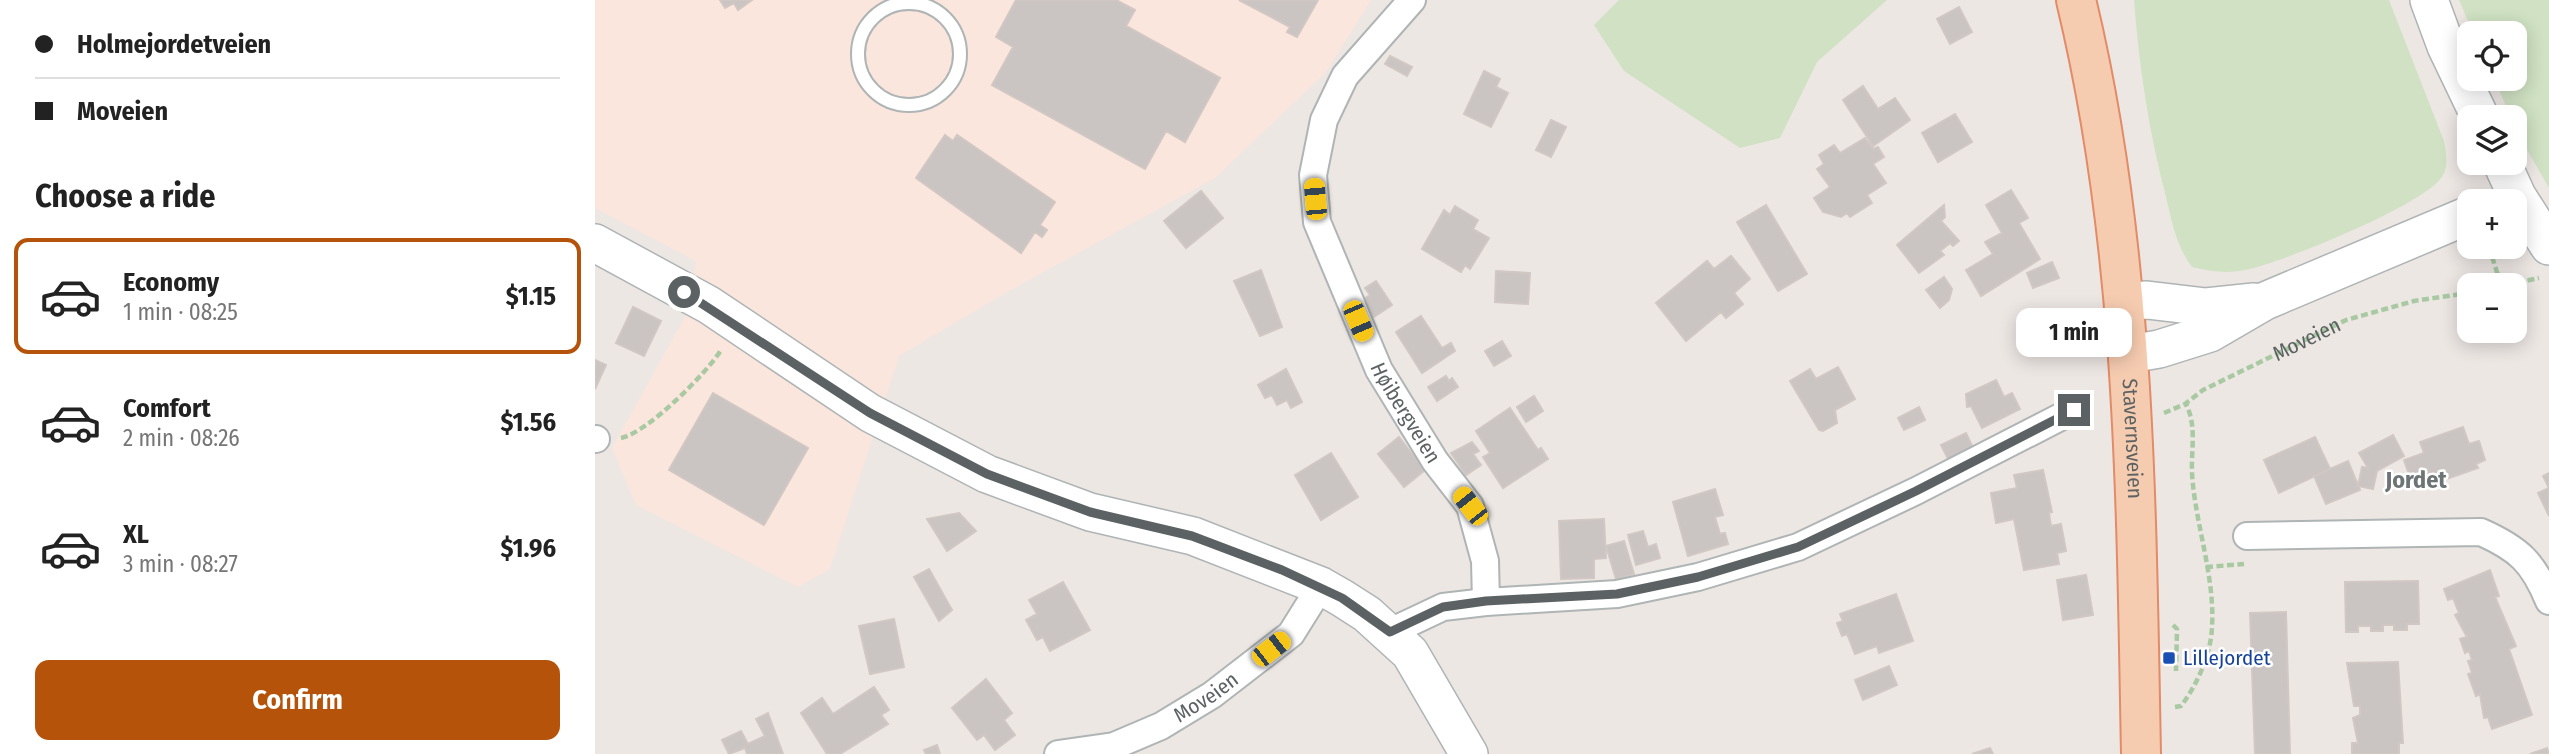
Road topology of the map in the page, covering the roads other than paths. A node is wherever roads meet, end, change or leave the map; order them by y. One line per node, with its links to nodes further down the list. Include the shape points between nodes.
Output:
1 (945, 0): 5 (lane)
2 (1412, 0): 17 (street, Høibergveien, via 1345,76 1324,120 1313,175 1317,222 1379,370 1435,461 1470,506 1485,561)
3 (2077, 0): 11 (main road, Stavernsveien, via 2106,141)
4 (2430, 0): 6 (street)
5 (937, 11): 5 (lane, via 912,3 899,5 885,8 865,26 857,52 863,78 880,98 906,106 932,101 952,83 961,57 955,31)
6 (2474, 105)
7 (2527, 219): 10 (street)
8 (2457, 220): 12 (street)
9 (595, 243): 16 (street, via 737,324 870,413 987,474 1090,512 1192,536)
10 (2549, 246)
11 (2126, 301): 12 (street, via 2206,307); 13 (main road, Stavernsveien)
12 (2265, 301): 13 (street, via 2210,333)
13 (2130, 354): 22 (main road, Stavernsveien)
14 (2074, 410): 17 (street, via 1798,547 1698,577 1617,594)
15 (2247, 536): 18 (street, via 2481,532 2513,546 2537,573)
16 (1321, 586): 19 (street); 20 (street, Moveien, via 1291,634 1212,695 1161,726 1114,746)
17 (1486, 601): 19 (street, via 1443,607)
18 (2549, 601)
19 (1390, 632): 21 (street, via 1410,653)
20 (1058, 754)
21 (1469, 754)
22 (2141, 754)

